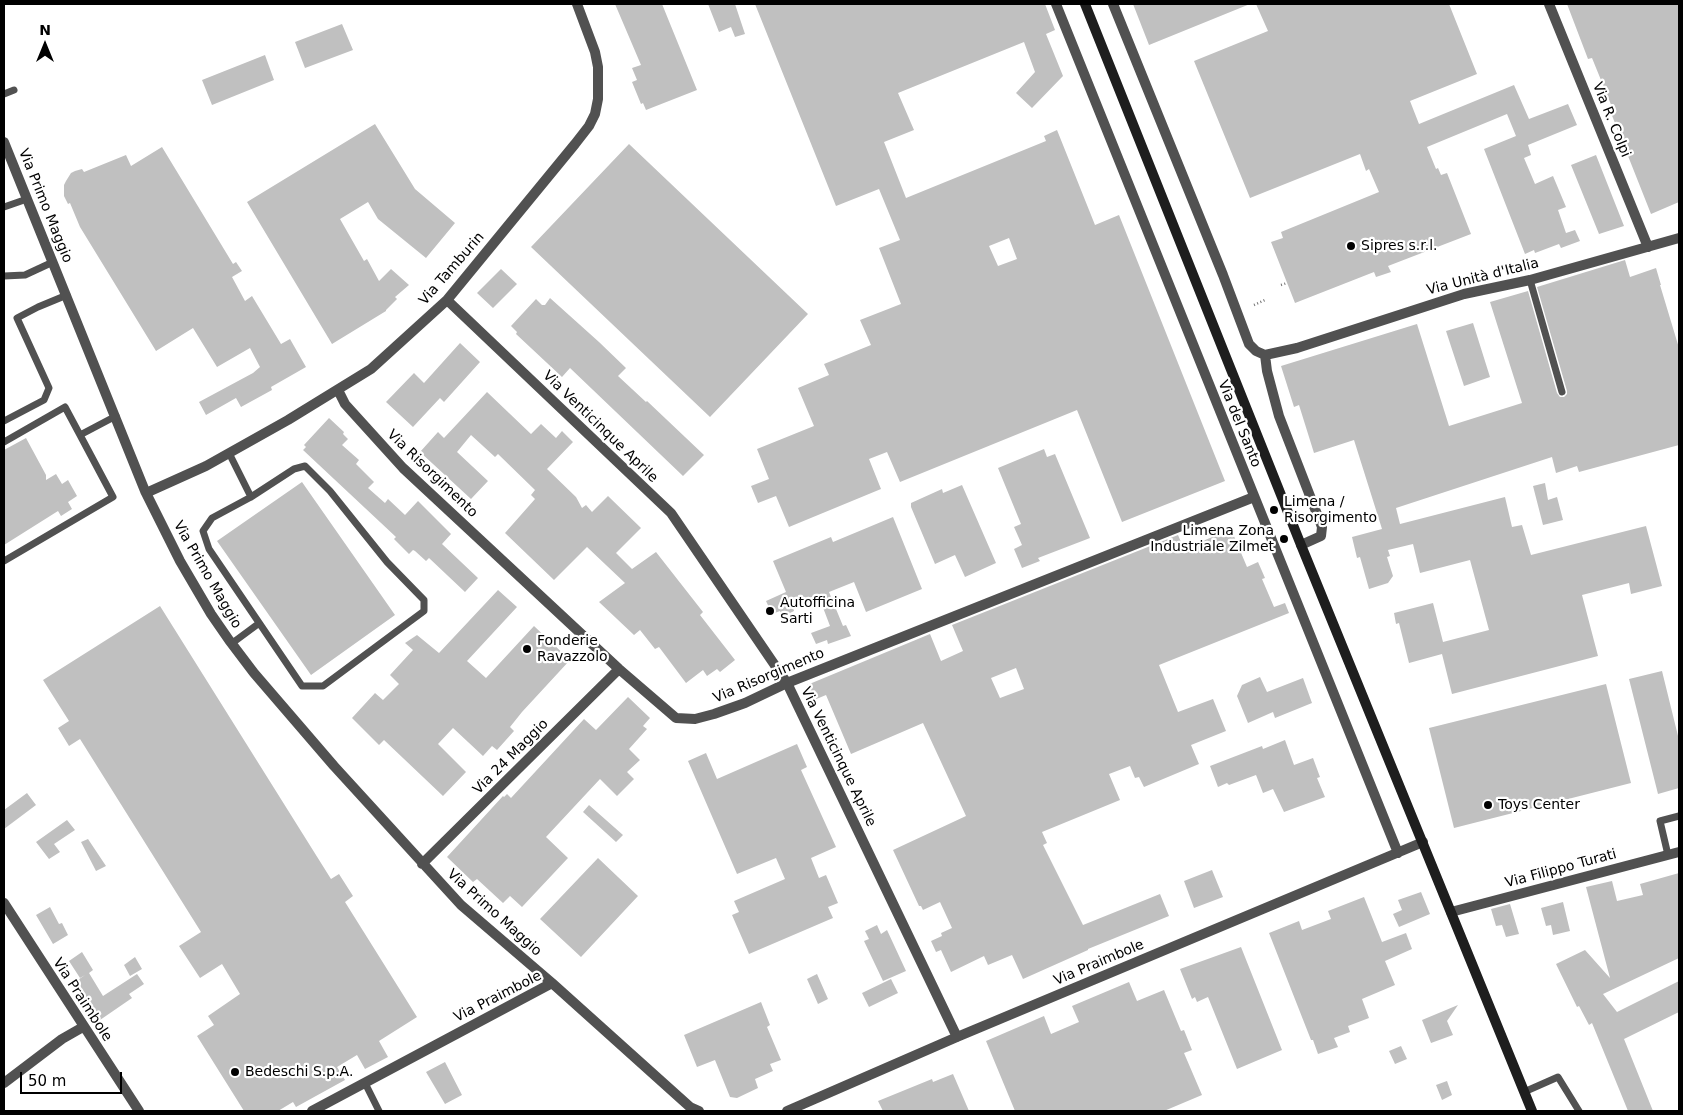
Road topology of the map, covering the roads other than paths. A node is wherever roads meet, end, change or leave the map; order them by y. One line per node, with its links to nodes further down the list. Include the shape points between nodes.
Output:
1 (577, 4): 17 (street, Via Tamburin, via 596,52 598,99 595,114 580,138)
2 (1056, 4): 28 (street, Via del Santo)
3 (1086, 4): 29 (street)
4 (1113, 4): 18 (street, via 1249,344)
5 (1550, 4): 12 (street, Via R. Colpi)
6 (14, 90): 7 (lane)
7 (4, 94)
8 (4, 142): 9 (street, Via Primo Maggio)
9 (27, 198): 10 (lane); 13 (street, Via Primo Maggio)
10 (4, 207)
11 (1679, 238): 12 (street, Via Unità d'Italia)
12 (1648, 247): 15 (street, Via Unità d'Italia)
13 (53, 262): 14 (lane, via 25,275); 16 (street, Via Primo Maggio)
14 (4, 276)
15 (1530, 280): 18 (street, Via Unità d'Italia, via 1464,294 1297,348); 20 (lane)
16 (67, 295): 21 (street, Via Primo Maggio); 22 (lane, via 18,318 49,388 44,400)
17 (447, 300): 19 (street, Via Tamburin, via 371,369); 34 (street, Via Venticinque Aprile, via 671,513)
18 (1265, 355): 29 (street, via 1279,416 1322,527 1321,536)
19 (338, 390): 25 (street, Via Tamburin); 33 (street, Via Risorgimento, via 345,404 403,468)
20 (1562, 392)
21 (116, 416): 23 (lane); 26 (street, Via Primo Maggio)
22 (4, 421)
23 (80, 435): 24 (lane, via 64,407); 30 (lane, via 113,497)
24 (4, 442)
25 (229, 453): 26 (street, Via Tamburin); 27 (lane)
26 (146, 493): 32 (street, Via Primo Maggio, via 180,561)
27 (251, 497): 31 (lane, via 212,518 203,531 209,549); 31 (lane, via 294,469 305,466 424,600 424,611 324,686 302,686)
28 (1254, 497): 34 (street, Via Risorgimento); 38 (street, Via del Santo)
29 (1300, 545): 36 (street)
30 (4, 561)
31 (258, 624): 32 (lane)
32 (231, 644): 40 (street, Via Primo Maggio)
33 (619, 669): 34 (street, Via Risorgimento, via 676,718 695,719 714,714 745,703); 40 (street, Via 24 Maggio)
34 (786, 682): 45 (street, Via Venticinque Aprile)
35 (1679, 816): 39 (lane, via 1660,821)
36 (1423, 842): 38 (street, Via Praimbole); 42 (street)
37 (1679, 852): 39 (street, Via Filippo Turati)
38 (1398, 853): 45 (street, Via Praimbole)
39 (1668, 855): 42 (street, Via Filippo Turati)
40 (422, 864): 43 (street, Via Primo Maggio, via 461,905)
41 (4, 903): 44 (street, Via Praimbole)
42 (1450, 912): 48 (street)
43 (552, 983): 47 (street, Via Praimbole); 52 (street, Via Praimbole)
44 (83, 1027): 46 (street, via 62,1038); 49 (street, Via Praimbole)
45 (957, 1037): 53 (street, Via Praimbole)
46 (4, 1083)
47 (364, 1083): 50 (street, Via Praimbole); 51 (lane)
48 (1524, 1092): 54 (street); 55 (lane, via 1558,1076)
49 (138, 1111)
50 (312, 1111)
51 (379, 1111)
52 (699, 1111)
53 (787, 1111)
54 (1532, 1111)
55 (1579, 1111)

